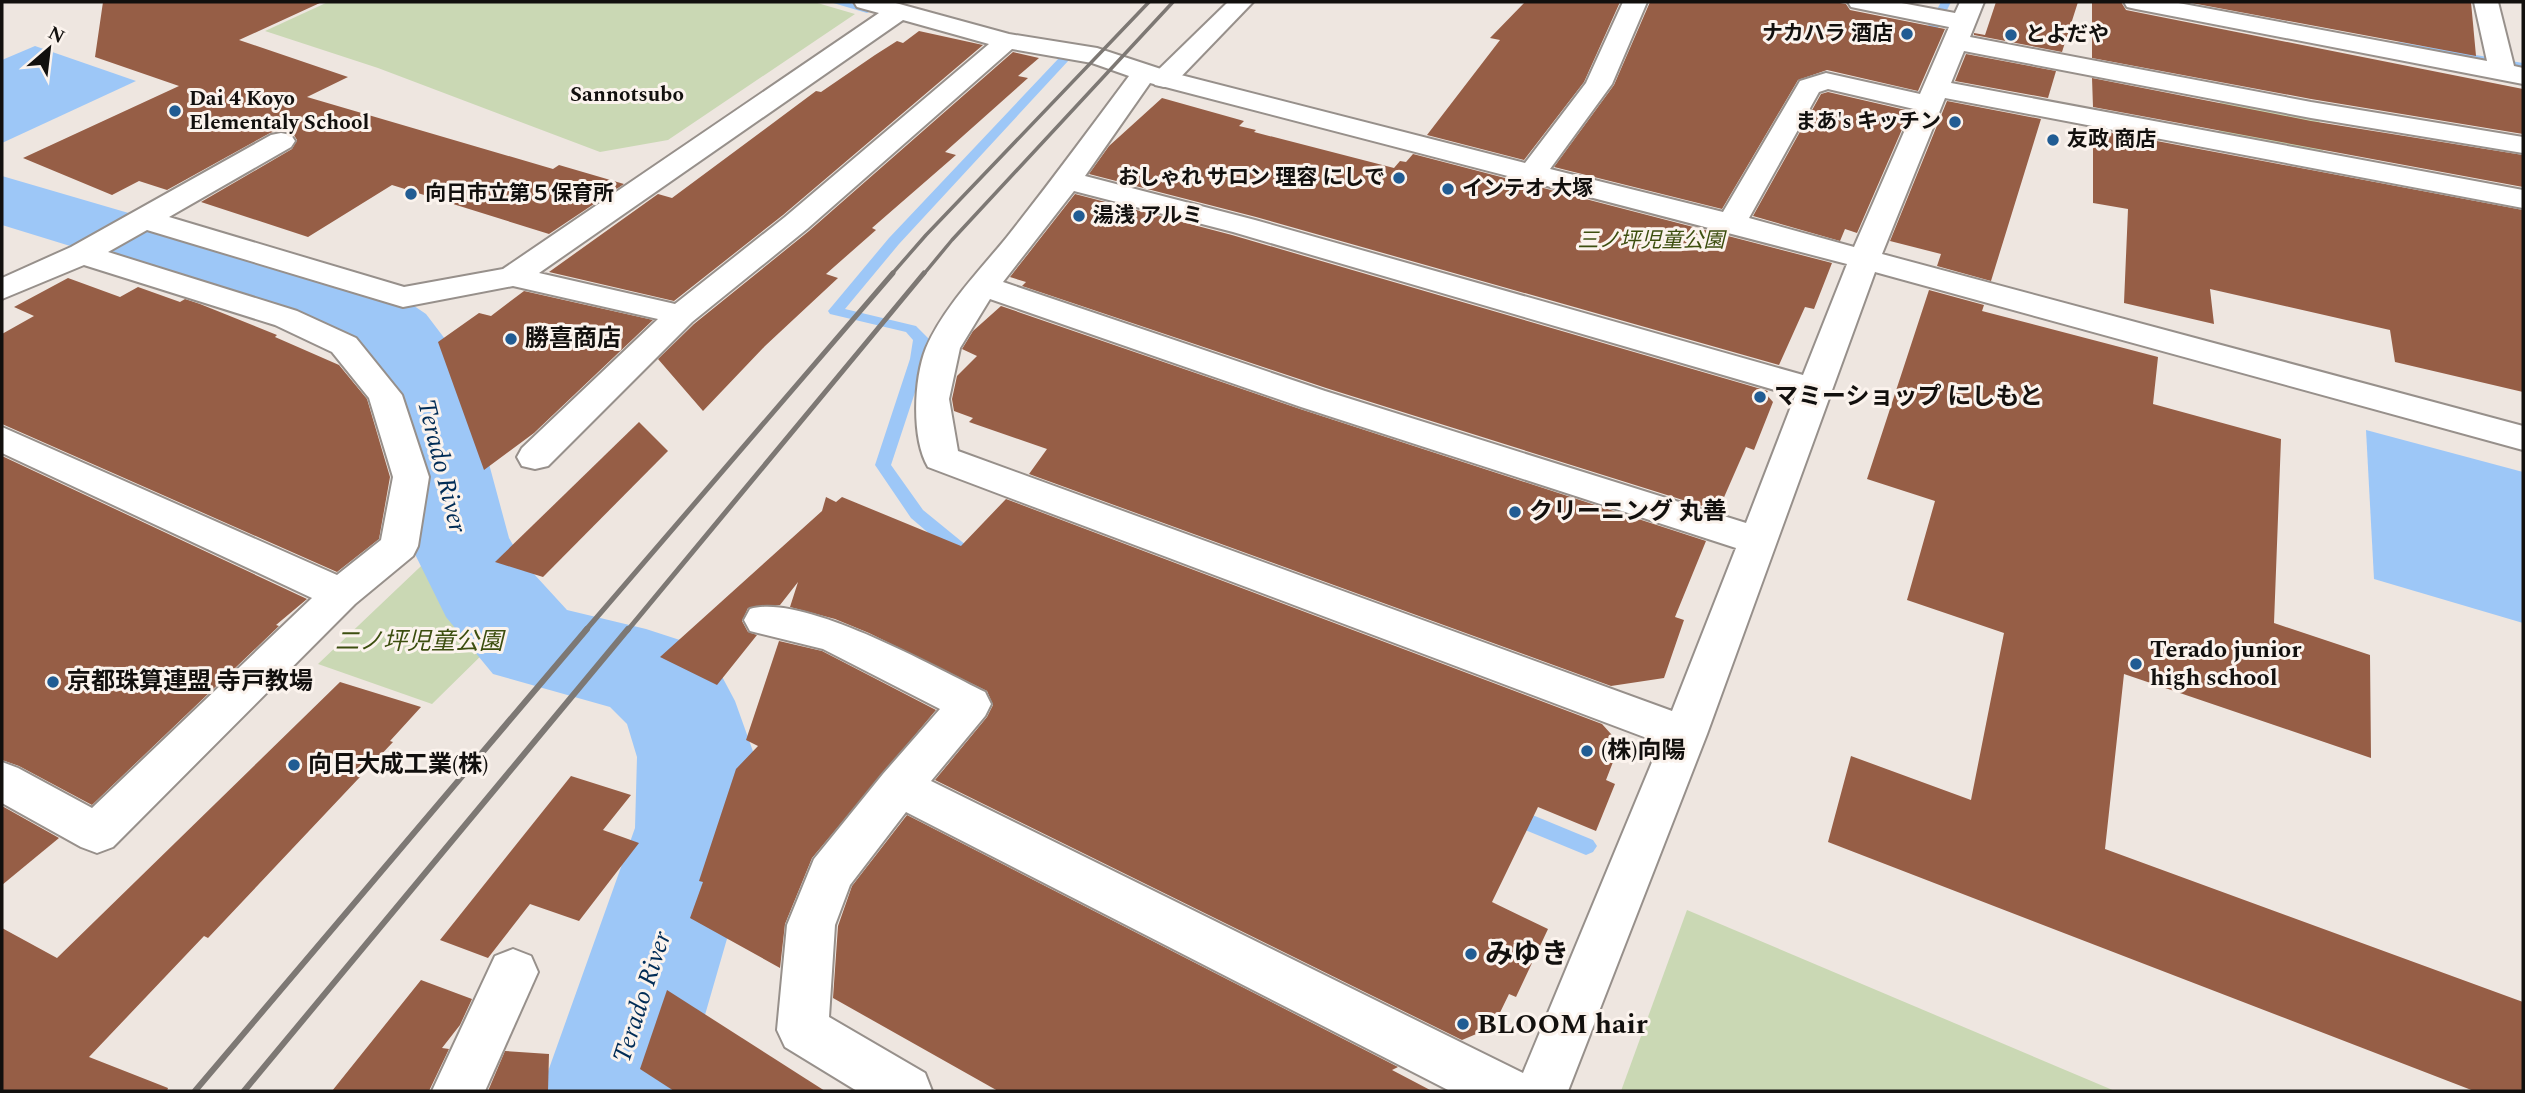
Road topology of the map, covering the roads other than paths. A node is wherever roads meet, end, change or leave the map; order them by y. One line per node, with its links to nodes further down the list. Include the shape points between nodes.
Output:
1 (866, 2): 7 (street)
2 (1241, 2): 11 (street)
3 (1635, 2): 15 (street, via 1599,84)
4 (1860, 2): 8 (street)
5 (2136, 2): 10 (street)
6 (2486, 2): 10 (street)
7 (899, 11): 9 (street); 22 (street)
8 (1962, 22): 12 (street); 14 (street, via 2311,110)
9 (1007, 41): 11 (street, via 1097,57); 25 (street, via 796,223)
10 (2512, 74)
11 (1154, 76): 15 (street); 16 (street)
12 (1931, 96): 17 (street); 19 (street, via 1826,81 1809,87); 21 (street)
13 (281, 141): 18 (street)
14 (2523, 145)
15 (1533, 172): 19 (street)
16 (1067, 180): 23 (street); 26 (street, via 1244,226)
17 (2523, 200)
18 (137, 223): 20 (street); 22 (street, via 403,297)
19 (1732, 223): 21 (street)
20 (91, 248): 24 (street); 31 (street, via 298,323 344,345 385,395 411,477 399,546)
21 (1864, 259): 26 (street); 27 (street)
22 (513, 277): 25 (street)
23 (983, 286): 30 (street, via 1313,400); 33 (street, via 943,348 932,399 940,458)
24 (2, 289)
25 (681, 315): 29 (street)
26 (1815, 390): 30 (street)
27 (2523, 438)
28 (2, 439): 31 (street)
29 (535, 457)
30 (1759, 541): 33 (street)
31 (341, 594): 34 (street, via 97,833)
32 (764, 620): 35 (street, via 832,636 970,704)
33 (1685, 734): 40 (street)
34 (2, 781)
35 (899, 787): 38 (street, via 831,874 811,925 803,1030); 39 (street)
36 (513, 972): 37 (street)
37 (458, 1091)
38 (906, 1091)
39 (1504, 1091)
40 (1542, 1091)

